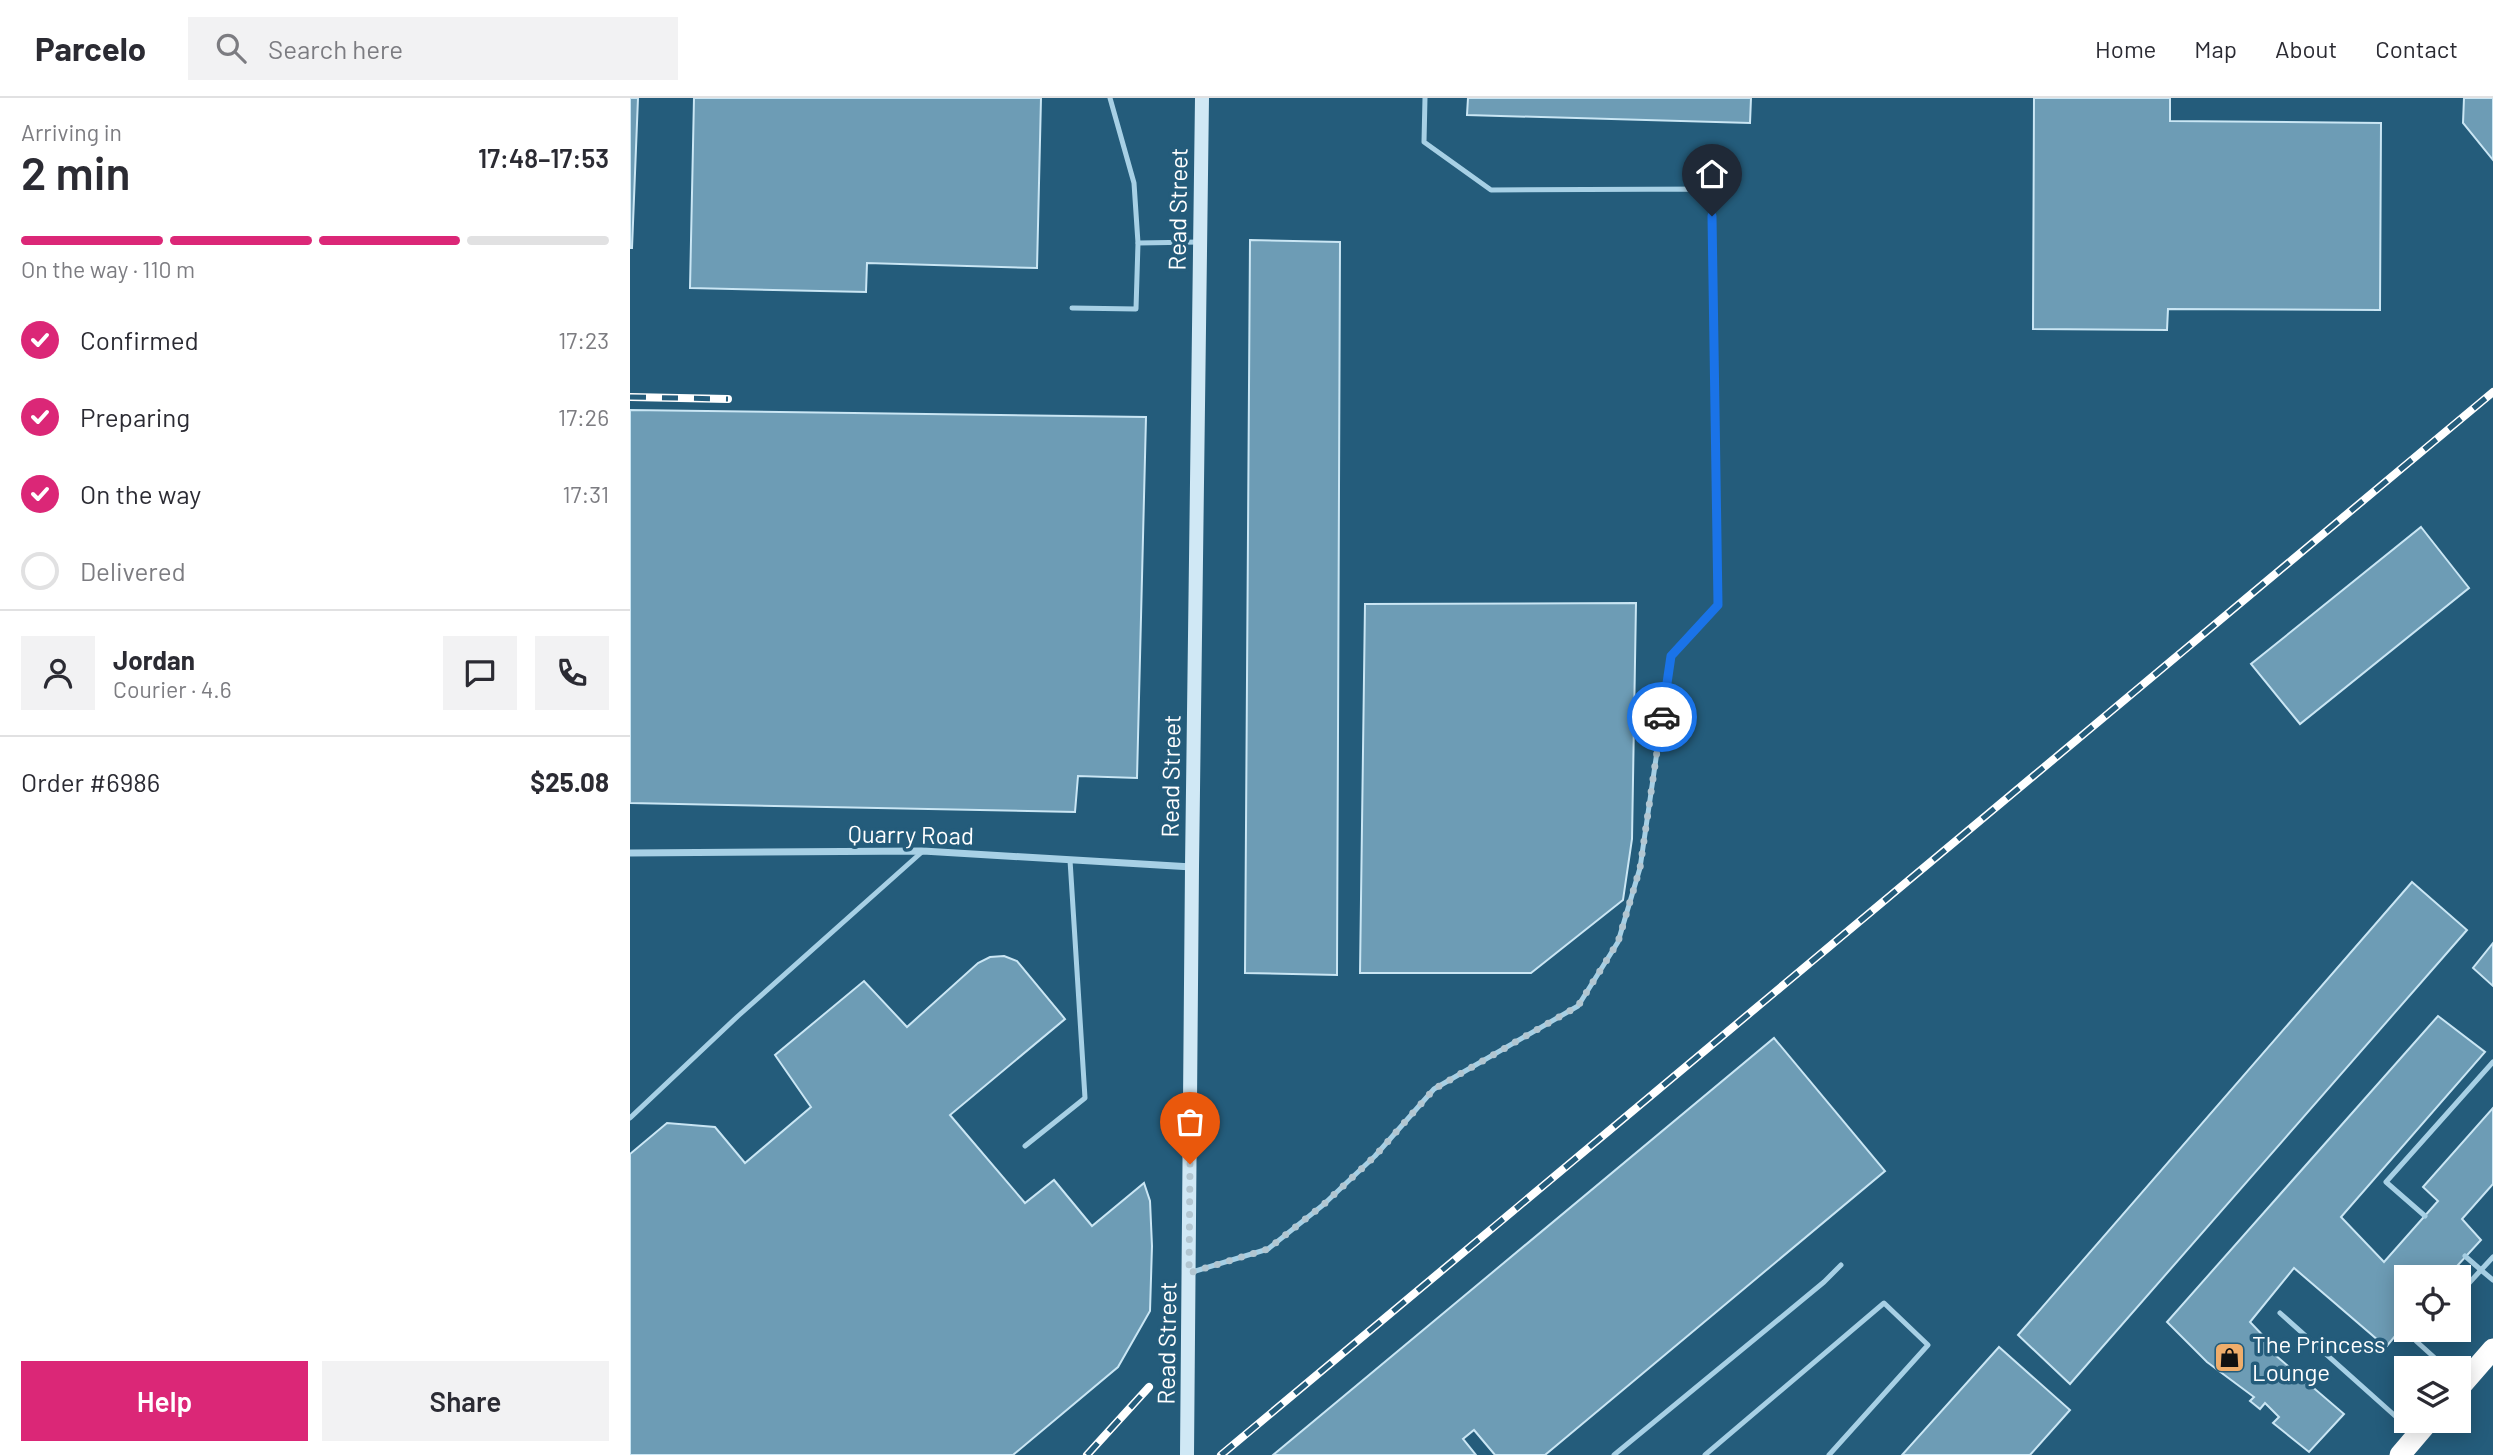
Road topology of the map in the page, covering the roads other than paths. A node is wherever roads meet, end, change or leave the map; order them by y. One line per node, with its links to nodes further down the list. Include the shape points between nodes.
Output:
1 (1110, 98): 5 (lane, via 1135,183)
2 (1202, 98): 4 (street, Read Street)
3 (1425, 98): 19 (lane, via 1424,142 1491,190 1711,189 1718,605 1671,656 1640,868 1618,942 1578,1006 1434,1089 1375,1156 1268,1249)
4 (1200, 242): 5 (lane); 10 (street, Read Street)
5 (1138, 243): 6 (lane, via 1136,309)
6 (1072, 307)
7 (923, 851): 8 (street, Quarry Road); 9 (street, Quarry Road); 12 (lane)
8 (630, 853)
9 (1069, 860): 10 (street, Quarry Road); 13 (lane, via 1085,1098)
10 (1192, 867): 19 (street, Read Street)
11 (2493, 1062): 14 (lane, via 2386,1182)
12 (630, 1118)
13 (1025, 1146)
14 (2425, 1216)
15 (2465, 1256): 18 (lane)
16 (2493, 1257): 18 (lane)
17 (1841, 1265): 30 (lane)
18 (2481, 1270): 20 (lane); 21 (lane)
19 (1189, 1273): 29 (street, Read Street)
20 (2493, 1280)
21 (2471, 1281)
22 (2280, 1313): 27 (lane)
23 (2417, 1342): 24 (lane)
24 (2433, 1356)
25 (2491, 1357): 26 (highway)
26 (2471, 1374)
27 (2394, 1405)
28 (2419, 1433): 33 (highway)
29 (1187, 1455)
30 (1614, 1455)
31 (1705, 1455): 32 (lane, via 1884,1303 1928,1345)
32 (1829, 1455)
33 (2400, 1455)

